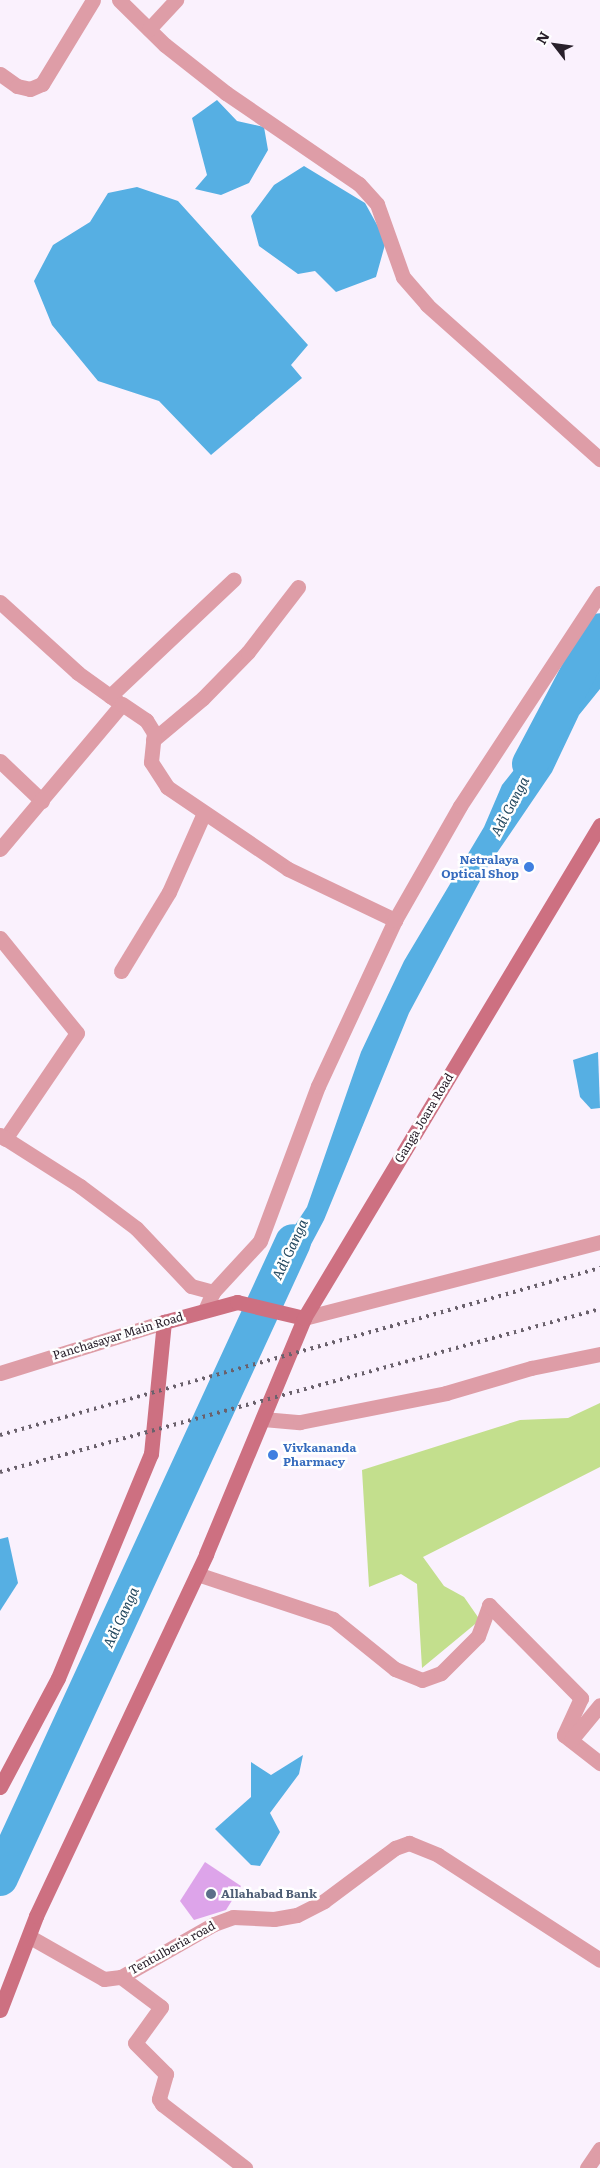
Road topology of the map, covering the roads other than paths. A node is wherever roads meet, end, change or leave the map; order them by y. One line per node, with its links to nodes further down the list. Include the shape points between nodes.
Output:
1 (93, 0): 5 (street, via 42,84 23,88)
2 (119, 0): 4 (street)
3 (176, 0): 4 (street)
4 (149, 29): 6 (street, via 226,93 359,184 377,204 403,277 427,306)
5 (0, 74)
6 (600, 459)
7 (234, 579): 11 (street)
8 (298, 587): 12 (street, via 248,652)
9 (600, 593): 18 (street, via 476,781)
10 (0, 602): 11 (street)
11 (116, 700): 12 (street, via 146,720); 14 (street)
12 (153, 740): 15 (street, via 151,762 154,772)
13 (0, 761): 14 (street)
14 (42, 801): 17 (street)
15 (204, 813): 18 (street, via 288,869); 20 (street, via 170,892)
16 (600, 825): 25 (main road, Ganga Joara Road)
17 (0, 849)
18 (395, 920): 23 (street, via 318,1086 260,1241)
19 (0, 938): 21 (street, via 77,1033)
20 (121, 971)
21 (4, 1140): 23 (street, via 80,1186 136,1228 191,1286)
22 (600, 1242): 25 (street)
23 (213, 1292): 24 (street)
24 (206, 1310): 25 (main road, Panchasayar Main Road, via 237,1302); 26 (main road, Panchasayar Main Road)
25 (304, 1318): 29 (main road, Ganga Joara Road)
26 (164, 1322): 28 (street, Panchasayar Main Road); 34 (main road, via 151,1454 58,1678)
27 (600, 1354): 29 (street, via 530,1368 446,1393 300,1422)
28 (0, 1373)
29 (263, 1419): 30 (main road, Ganga Joara Road)
30 (197, 1574): 32 (street, via 333,1619 395,1669 422,1680 441,1673 478,1636 489,1605 581,1698 564,1735); 36 (main road, Ganga Joara Road, via 36,1916)
31 (600, 1705): 32 (street)
32 (572, 1740): 33 (street)
33 (600, 1763)
34 (4, 1770): 35 (main road)
35 (0, 1787)
36 (30, 1936): 38 (street, Tentulberia road, via 104,1979); 39 (main road, Ganga Joara Road)
37 (600, 1960): 38 (street, Tentulberia road, via 438,1855 409,1843 395,1848 324,1902 297,1915 274,1919 233,1917)
38 (121, 1977): 41 (street, via 161,2007 135,2043 166,2074 159,2099 162,2104)
39 (0, 2010)
40 (600, 2149): 42 (street)
41 (245, 2168)
42 (587, 2168)

